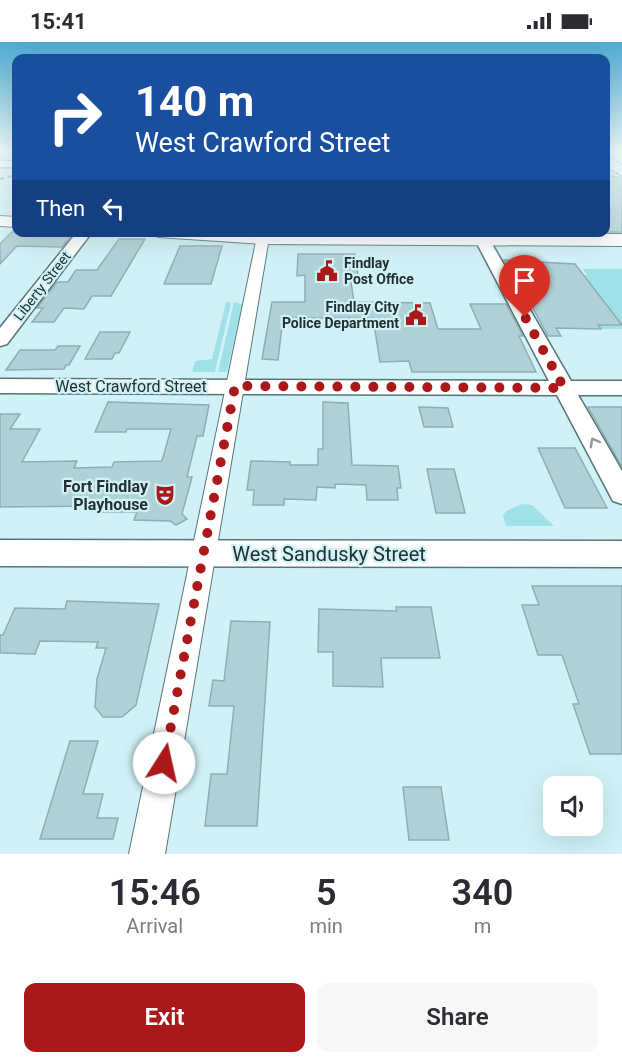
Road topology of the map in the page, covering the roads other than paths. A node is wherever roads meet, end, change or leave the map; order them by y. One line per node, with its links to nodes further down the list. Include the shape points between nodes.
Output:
1 (81, 237): 6 (street, Liberty Street)
2 (264, 237): 8 (street)
3 (481, 237): 9 (street)
4 (516, 237): 5 (highway)
5 (622, 240)
6 (3, 333)
7 (0, 386): 8 (street, West Crawford Street)
8 (235, 386): 9 (street, West Crawford Street); 13 (street)
9 (564, 388): 10 (street, West Crawford Street); 11 (street, one-way to 9)
10 (622, 388)
11 (622, 494)
12 (0, 553): 13 (street, West Sandusky Street)
13 (202, 554): 14 (street, West Sandusky Street); 15 (street)
14 (622, 554)
15 (147, 854)

